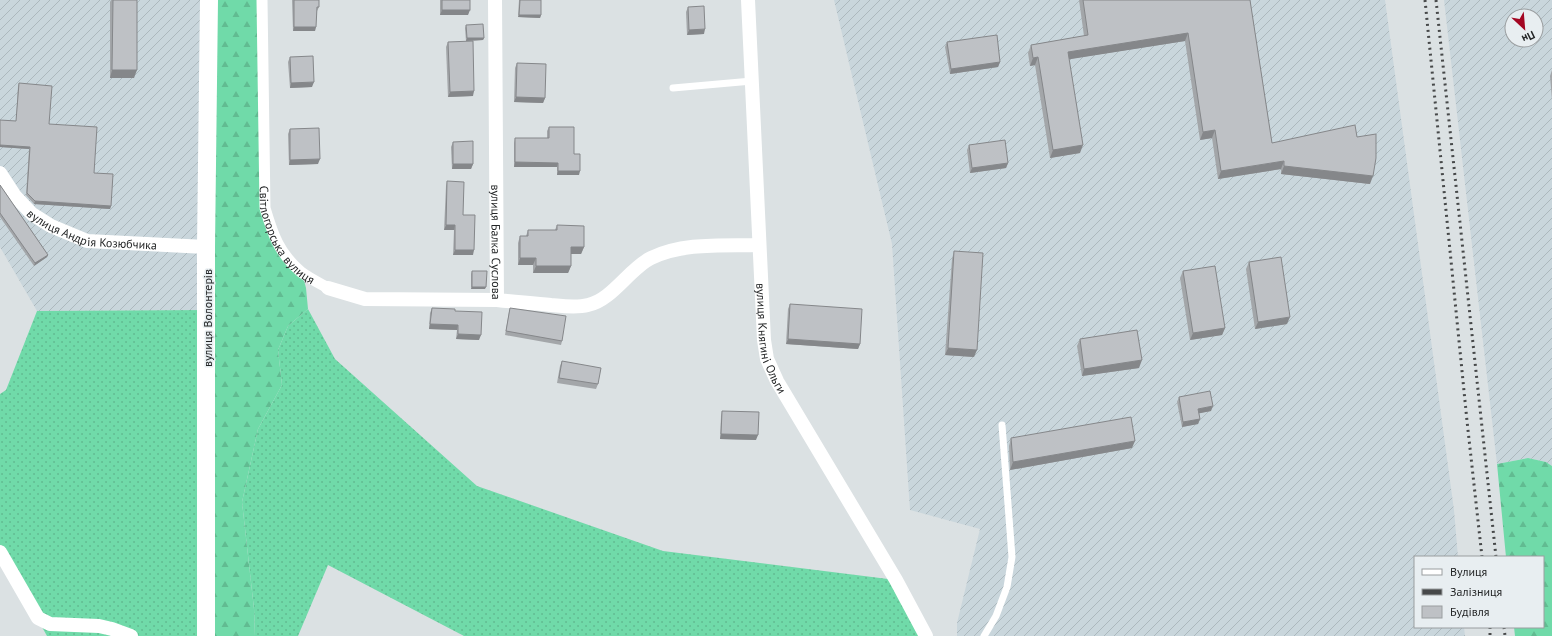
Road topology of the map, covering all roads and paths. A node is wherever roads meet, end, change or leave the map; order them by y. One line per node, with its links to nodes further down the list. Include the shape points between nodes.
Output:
1 (209, 0): 9 (street, вулиця Волонтерів)
2 (262, 0): 10 (street, Світлогорська вулиця, via 265,208 272,232 283,253 302,272)
3 (495, 0): 11 (street, вулиця Балка Суслова)
4 (748, 0): 5 (street, вулиця Княгині Ольги)
5 (752, 81): 6 (lane); 8 (street, вулиця Княгині Ольги)
6 (673, 88)
7 (0, 172): 9 (street, вулиця Андрія Козюбчика, via 32,214 51,226 87,241)
8 (759, 246): 11 (street, вулиця Балка Суслова, via 708,246 662,254 650,259 606,296 589,305 573,307); 16 (street, вулиця Княгині Ольги, via 767,359 777,381 896,580)
9 (206, 247): 15 (street, вулиця Волонтерів)
10 (328, 288): 11 (street, Світлогорська вулиця, via 365,299)
11 (497, 300)
12 (1002, 425): 17 (lane, via 1012,557 1007,587 996,616)
13 (0, 552): 14 (street, via 38,618 50,624 99,626)
14 (131, 636)
15 (206, 636)
16 (926, 636)
17 (984, 636)

